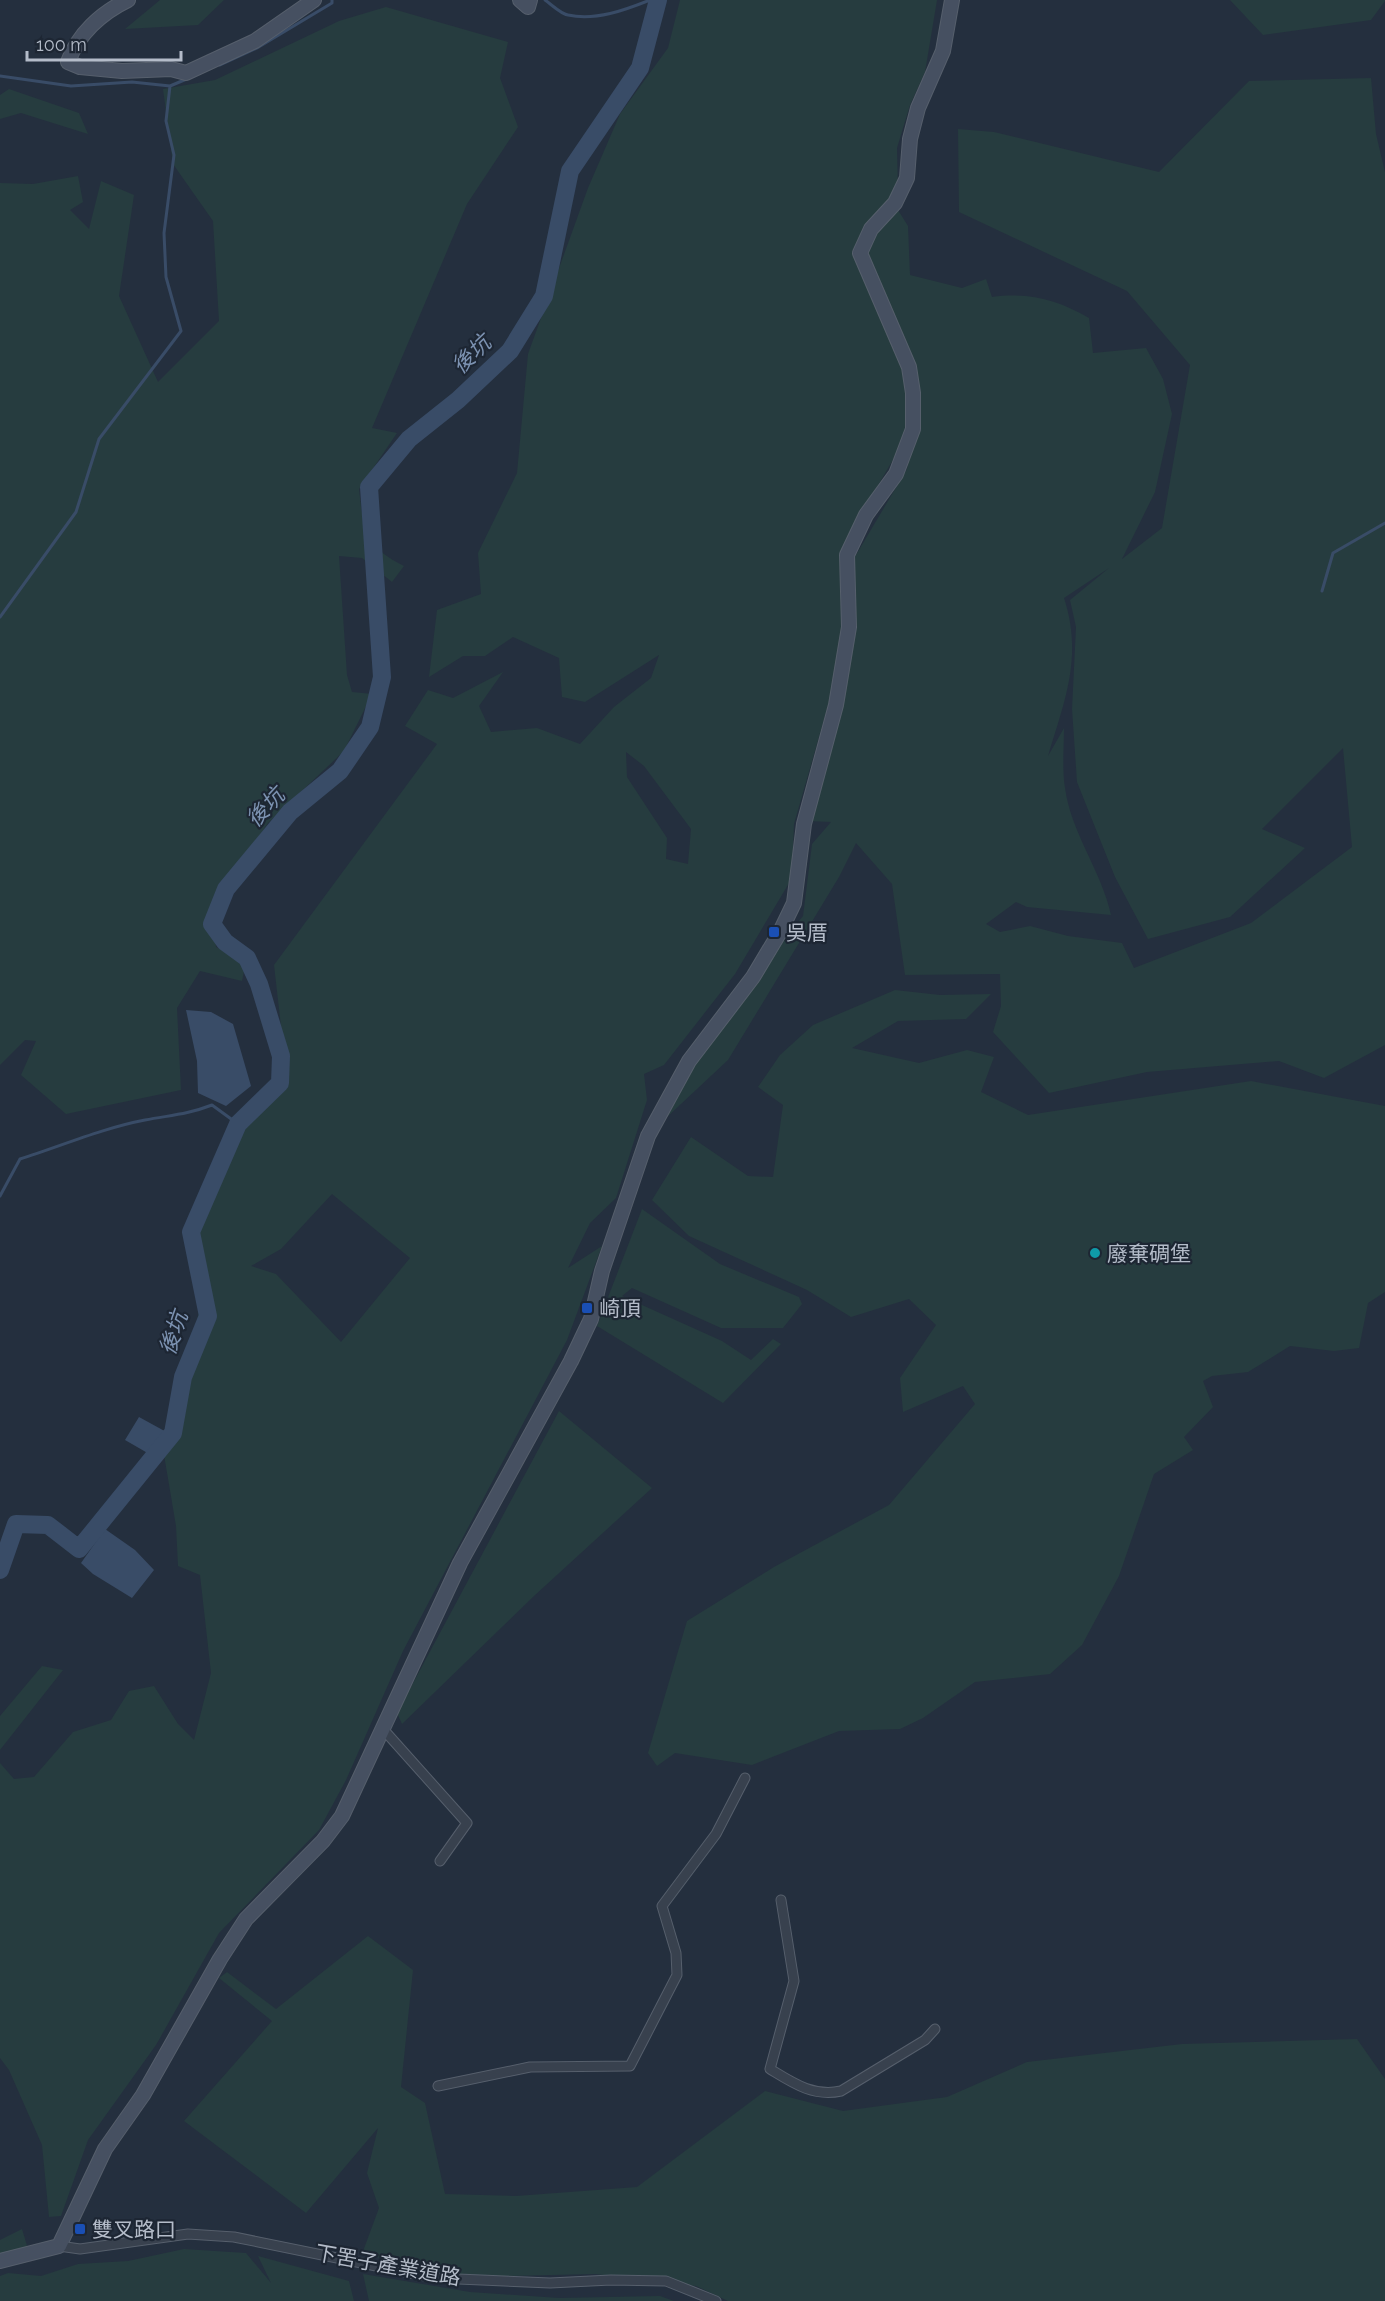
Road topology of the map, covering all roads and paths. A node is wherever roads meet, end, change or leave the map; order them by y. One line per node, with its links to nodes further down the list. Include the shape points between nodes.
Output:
1 (128, 0): 2 (street, via 95,22 75,43 68,62 80,68 171,69 186,73 255,41)
2 (314, 0)
3 (520, 0): 4 (street, via 528,7)
4 (530, 0)
5 (952, 0): 6 (street, via 943,51 915,118 907,178 895,203 863,241 860,253 909,367 913,429 896,474 866,515 847,555 850,597 846,647 836,705 804,824 794,903 753,977 689,1061 648,1136 602,1271 591,1318 460,1563)
6 (383, 1729): 8 (street, via 467,1824); 12 (street, via 342,1816 323,1841 246,1919 220,1959 143,2095 105,2149)
7 (745, 1778): 11 (street, via 716,1834 662,1906 676,1953 677,1975 630,2066 530,2067)
8 (440, 1861)
9 (781, 1900): 10 (street, via 794,1981 770,2069 801,2088 826,2094 841,2091 926,2040)
10 (935, 2029)
11 (438, 2086)
12 (59, 2246): 13 (street); 14 (street, 下罟子產業道路, via 80,2249 188,2234 234,2237 435,2278 550,2283 666,2281)
13 (0, 2261)
14 (716, 2301)

